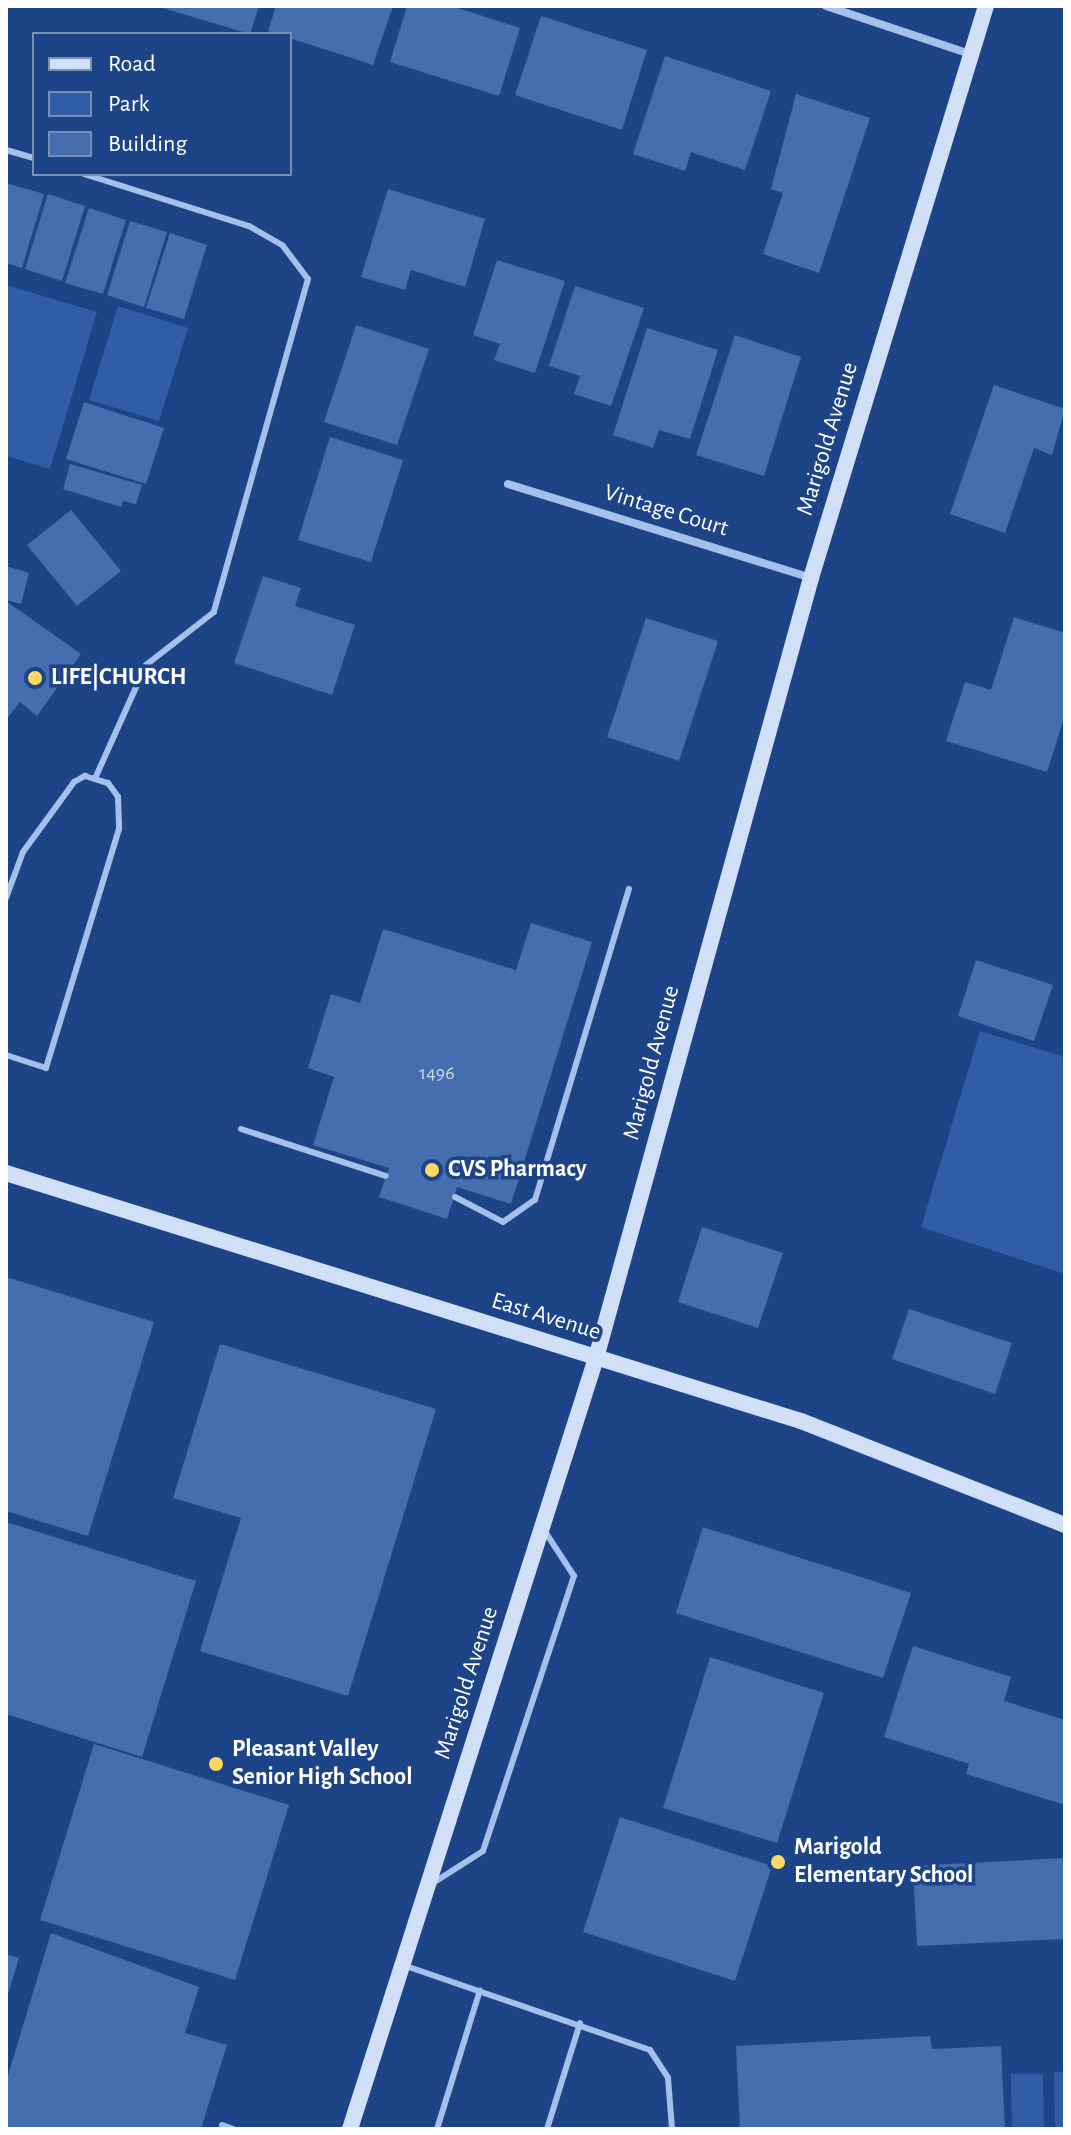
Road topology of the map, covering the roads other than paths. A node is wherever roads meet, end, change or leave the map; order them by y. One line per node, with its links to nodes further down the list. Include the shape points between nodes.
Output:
1 (826, 6): 3 (street)
2 (986, 6): 3 (street, Marigold Avenue)
3 (970, 54): 8 (street, Marigold Avenue)
4 (6, 150): 5 (lane)
5 (32, 157)
6 (90, 176): 9 (lane, via 249,226 283,246 308,279 214,612 146,665)
7 (508, 484): 8 (street, Vintage Court)
8 (811, 578): 17 (street, Marigold Avenue)
9 (96, 776): 11 (lane, via 74,782 45,818); 12 (lane, via 118,797 119,829 46,1068)
10 (629, 889): 16 (lane, via 535,1200 503,1222)
11 (6, 898)
12 (6, 1055)
13 (241, 1129): 15 (lane)
14 (6, 1173): 17 (street, East Avenue)
15 (386, 1176)
16 (455, 1197)
17 (596, 1358): 18 (street, East Avenue, via 801,1421); 19 (street, Marigold Avenue)
18 (1065, 1525)
19 (542, 1527): 20 (street, Marigold Avenue); 20 (lane, via 574,1576 483,1851)
20 (427, 1887): 21 (street, Marigold Avenue)
21 (402, 1965): 22 (lane); 26 (street, Marigold Avenue)
22 (480, 1990): 23 (lane); 27 (lane)
23 (580, 2023): 28 (lane); 29 (lane, via 660,2059 674,2110)
24 (222, 2125): 25 (lane)
25 (233, 2129)
26 (350, 2129)
27 (437, 2129)
28 (547, 2129)
29 (672, 2129)

